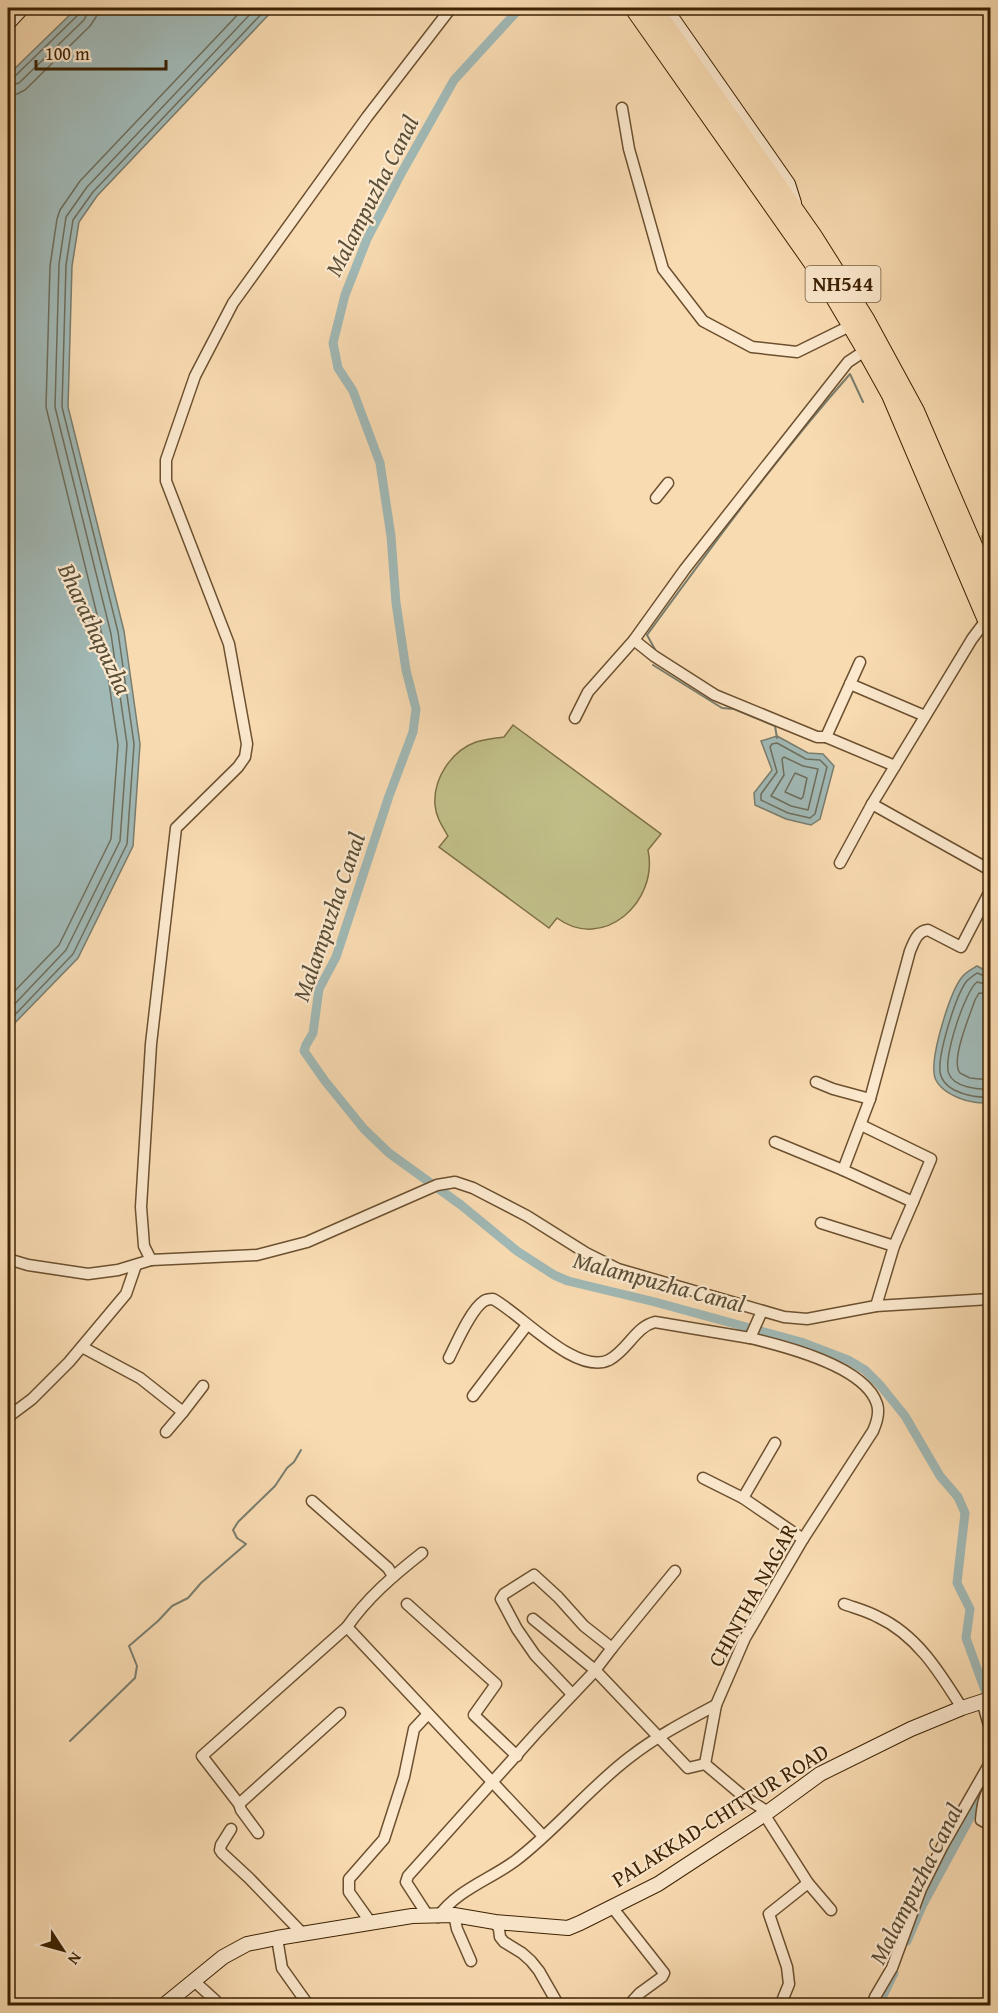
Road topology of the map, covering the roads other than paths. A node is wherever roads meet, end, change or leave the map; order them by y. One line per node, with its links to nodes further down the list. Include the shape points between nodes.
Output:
1 (22, 8): 6 (main road)
2 (452, 8): 37 (street, via 367,117 233,303 195,376 166,460 166,481 229,644 247,744 238,768 176,828 151,1044 141,1207 144,1246)
3 (634, 8): 9 (highway, NH544)
4 (653, 8): 8 (highway, NH544)
5 (665, 8): 8 (main road, via 788,184)
6 (8, 23)
7 (622, 108): 9 (street, via 629,149 663,269 703,321 752,347 797,352)
8 (798, 216): 9 (highway, NH544)
9 (858, 322): 10 (highway, NH544); 15 (highway, NH544, via 915,411)
10 (866, 350): 16 (highway, NH544, via 891,395); 17 (street, via 848,362)
11 (668, 483): 12 (street)
12 (656, 498)
13 (990, 534): 14 (street)
14 (990, 543)
15 (990, 585)
16 (989, 623): 20 (street, via 972,639)
17 (634, 639): 21 (street, via 588,692); 22 (street, via 715,695 817,737)
18 (860, 662): 19 (street)
19 (850, 684): 20 (street); 22 (street)
20 (925, 716): 23 (street)
21 (575, 718)
22 (826, 737): 23 (street)
23 (895, 766): 24 (street)
24 (872, 804): 25 (street); 26 (street)
25 (840, 863)
26 (990, 870)
27 (990, 891): 29 (street, via 961,947 928,930 922,930 916,937)
28 (816, 1082): 29 (street)
29 (870, 1099): 30 (street)
30 (861, 1125): 32 (street); 33 (street, via 931,1159)
31 (775, 1142): 32 (street)
32 (843, 1170): 33 (street)
33 (913, 1202): 35 (street)
34 (821, 1223): 35 (street)
35 (894, 1246): 40 (street)
36 (8, 1259): 38 (street, via 88,1274)
37 (151, 1260): 38 (street); 41 (street, via 257,1255 307,1242 437,1185 455,1182 527,1216 618,1269)
38 (136, 1265): 44 (street, via 126,1294)
39 (990, 1299): 40 (street)
40 (876, 1306): 41 (street, via 807,1319)
41 (762, 1311): 43 (street)
42 (526, 1325): 43 (street, CHINTHA NAGAR, via 560,1348 590,1361 608,1361 647,1324 655,1322); 45 (street, CHINTHA NAGAR, via 504,1304 493,1299 484,1301 465,1325); 47 (street)
43 (750, 1338): 55 (street, CHINTHA NAGAR, via 814,1356 845,1372 871,1392 878,1408 873,1431)
44 (82, 1347): 48 (street, via 140,1378); 49 (street, via 32,1399)
45 (449, 1358)
46 (203, 1386): 48 (street)
47 (473, 1396)
48 (183, 1412): 50 (street)
49 (8, 1417)
50 (166, 1432)
51 (775, 1443): 53 (street)
52 (703, 1478): 53 (street)
53 (742, 1498): 55 (street)
54 (312, 1501): 58 (street)
55 (803, 1539): 67 (street, CHINTHA NAGAR, via 745,1638)
56 (422, 1553): 58 (street)
57 (675, 1571): 63 (street)
58 (393, 1575): 62 (street)
59 (407, 1604): 73 (street, via 496,1684 474,1715)
60 (844, 1604): 68 (street, via 879,1617 903,1632 932,1662)
61 (533, 1619): 64 (street)
62 (347, 1627): 70 (street); 78 (street, via 202,1756)
63 (612, 1648): 64 (street); 65 (street, via 584,1626 534,1575 504,1594 501,1599 517,1629 535,1655)
64 (595, 1670): 65 (street); 72 (street)
65 (572, 1694): 73 (street)
66 (985, 1700): 68 (main road, PALAKKAD-CHITTUR ROAD); 71 (street)
67 (716, 1705): 72 (street); 75 (street, CHINTHA NAGAR)
68 (962, 1708): 80 (main road, PALAKKAD-CHITTUR ROAD, via 820,1774)
69 (340, 1713): 78 (street)
70 (428, 1714): 76 (street); 91 (street, via 414,1729 384,1839 349,1879 349,1892)
71 (990, 1729)
72 (659, 1736): 75 (street, via 688,1768); 84 (street, via 628,1758)
73 (517, 1756): 76 (street)
74 (990, 1763): 79 (street)
75 (705, 1764): 80 (street)
76 (492, 1783): 84 (street); 89 (street, via 408,1876 410,1891)
77 (990, 1788): 81 (street, via 982,1808)
78 (239, 1804): 83 (street)
79 (963, 1811): 81 (street); 102 (street, via 921,1889 892,1968)
80 (766, 1813): 85 (street); 86 (main road, PALAKKAD-CHITTUR ROAD, via 658,1884)
81 (986, 1823)
82 (231, 1829): 92 (street, via 220,1850)
83 (258, 1833)
84 (543, 1836): 89 (street, via 517,1860)
85 (808, 1883): 87 (street); 101 (street, via 769,1914 787,1967 789,1984)
86 (612, 1907): 90 (main road, PALAKKAD-CHITTUR ROAD, via 568,1928); 100 (street, via 664,1973)
87 (831, 1911)
88 (454, 1915): 89 (main road, PALAKKAD-CHITTUR ROAD); 90 (main road, PALAKKAD-CHITTUR ROAD); 94 (street)
89 (433, 1916): 91 (main road, PALAKKAD-CHITTUR ROAD)
90 (495, 1922): 99 (street, via 504,1942 540,1971)
91 (371, 1923): 92 (main road, PALAKKAD-CHITTUR ROAD)
92 (303, 1934): 93 (main road, PALAKKAD-CHITTUR ROAD)
93 (277, 1938): 95 (main road, PALAKKAD-CHITTUR ROAD, via 247,1944 223,1957); 98 (street, via 282,1968)
94 (471, 1961)
95 (194, 1981): 96 (street); 97 (main road, PALAKKAD-CHITTUR ROAD)
96 (216, 2001)
97 (163, 2006)
98 (309, 2006)
99 (559, 2006)
100 (628, 2006)
101 (780, 2006)
102 (872, 2006)

